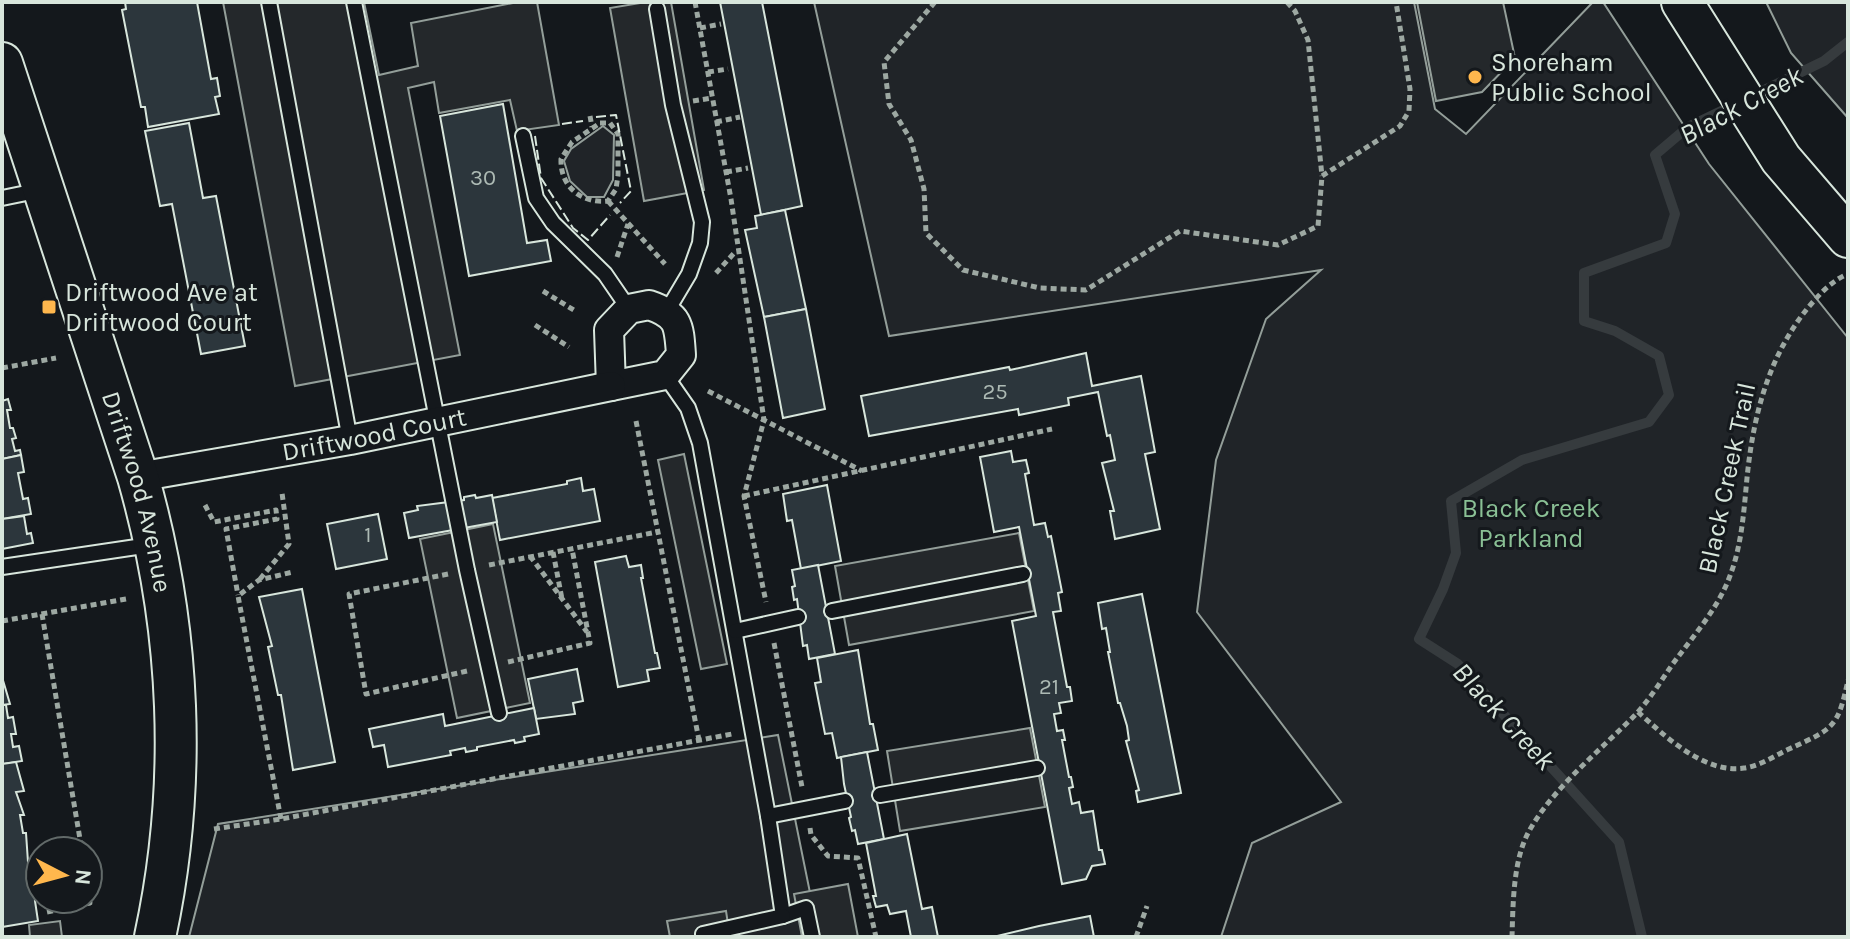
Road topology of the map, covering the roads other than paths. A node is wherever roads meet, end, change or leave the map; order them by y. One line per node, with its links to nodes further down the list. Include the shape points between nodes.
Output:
1 (269, 2): 15 (lane)
2 (354, 2): 14 (lane)
3 (1682, 2): 9 (street, via 1781,159)
4 (657, 9): 11 (lane, via 673,105 702,222 689,274)
5 (5, 86): 7 (street, Driftwood Avenue)
6 (523, 136): 10 (lane, via 536,198 553,223 605,274)
7 (43, 190): 8 (lane); 16 (street, Driftwood Avenue)
8 (2, 198)
9 (1848, 237)
10 (629, 309): 11 (street, via 649,305); 13 (street, via 609,330)
11 (667, 311): 12 (street, via 679,326 681,355)
12 (665, 375): 13 (street, Driftwood Court); 22 (lane, via 688,408 700,443)
13 (611, 386): 14 (street, Driftwood Court)
14 (439, 420): 15 (street, Driftwood Court); 23 (lane)
15 (350, 440): 16 (street, Driftwood Court)
16 (138, 477): 17 (street, Driftwood Avenue)
17 (155, 544): 18 (lane); 29 (street, Driftwood Avenue, via 177,728 172,839)
18 (2, 567)
19 (1023, 574): 20 (lane)
20 (832, 611)
21 (798, 617): 22 (lane)
22 (735, 631): 27 (lane)
23 (499, 713)
24 (1037, 768): 25 (lane)
25 (880, 795)
26 (845, 801): 27 (lane)
27 (768, 816): 28 (lane)
28 (783, 916): 30 (lane); 31 (lane, via 806,908)
29 (155, 937)
30 (704, 937)
31 (812, 937)

